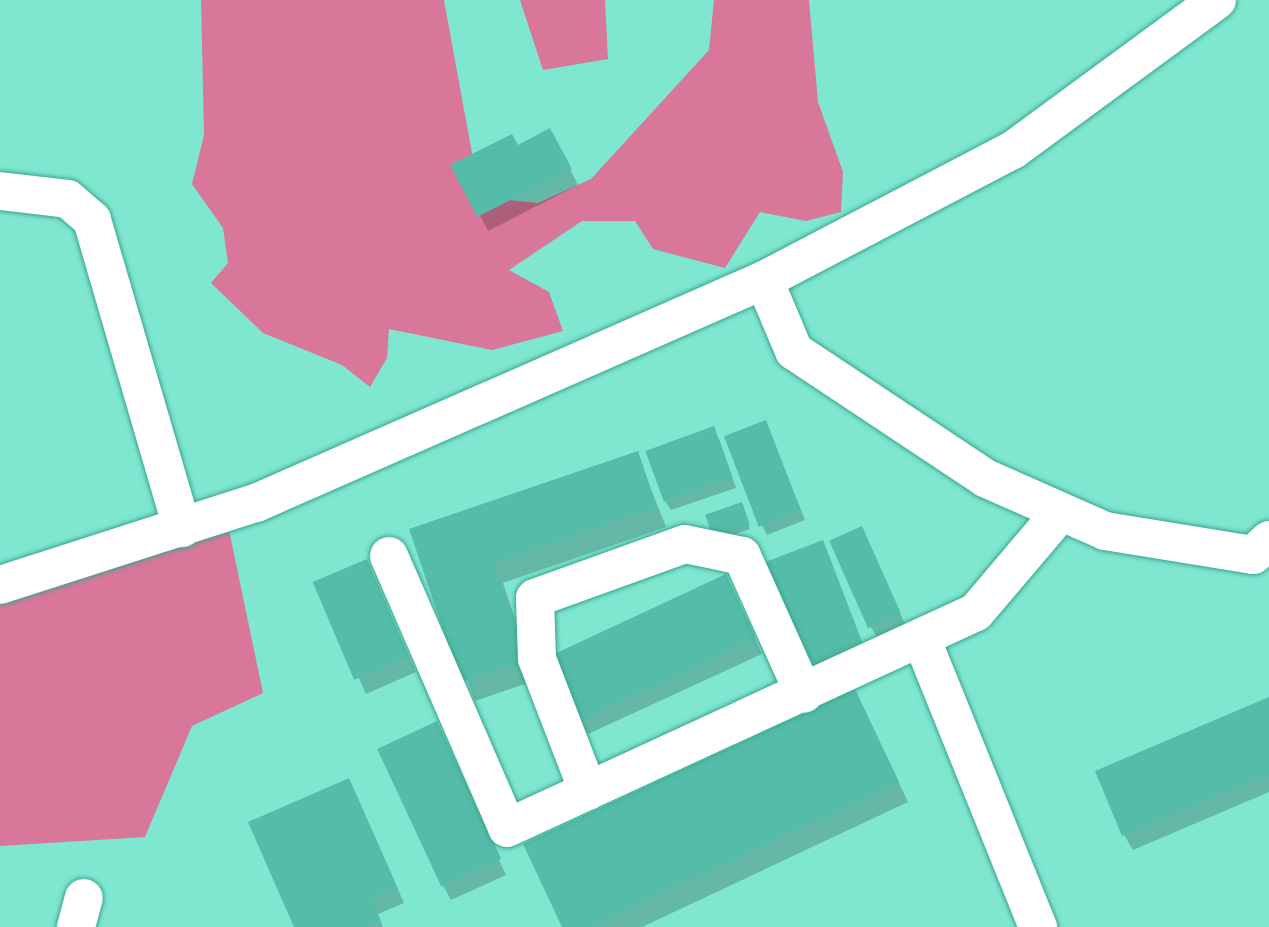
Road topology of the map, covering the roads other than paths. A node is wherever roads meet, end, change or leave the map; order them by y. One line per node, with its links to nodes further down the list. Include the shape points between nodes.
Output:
1 (1217, 0): 3 (lane, via 1014,150)
2 (0, 190): 5 (lane, via 68,200 92,220)
3 (764, 280): 4 (lane, via 794,351 935,447); 5 (lane)
4 (1059, 514): 6 (lane); 9 (lane, via 976,612)
5 (182, 528): 8 (lane)
6 (1264, 553)
7 (389, 556): 11 (lane, via 507,828)
8 (0, 585)
9 (922, 640): 10 (lane); 12 (lane)
10 (804, 694): 11 (lane); 11 (lane, via 742,556 685,544 534,598 537,659)
11 (588, 791)
12 (1038, 927)

